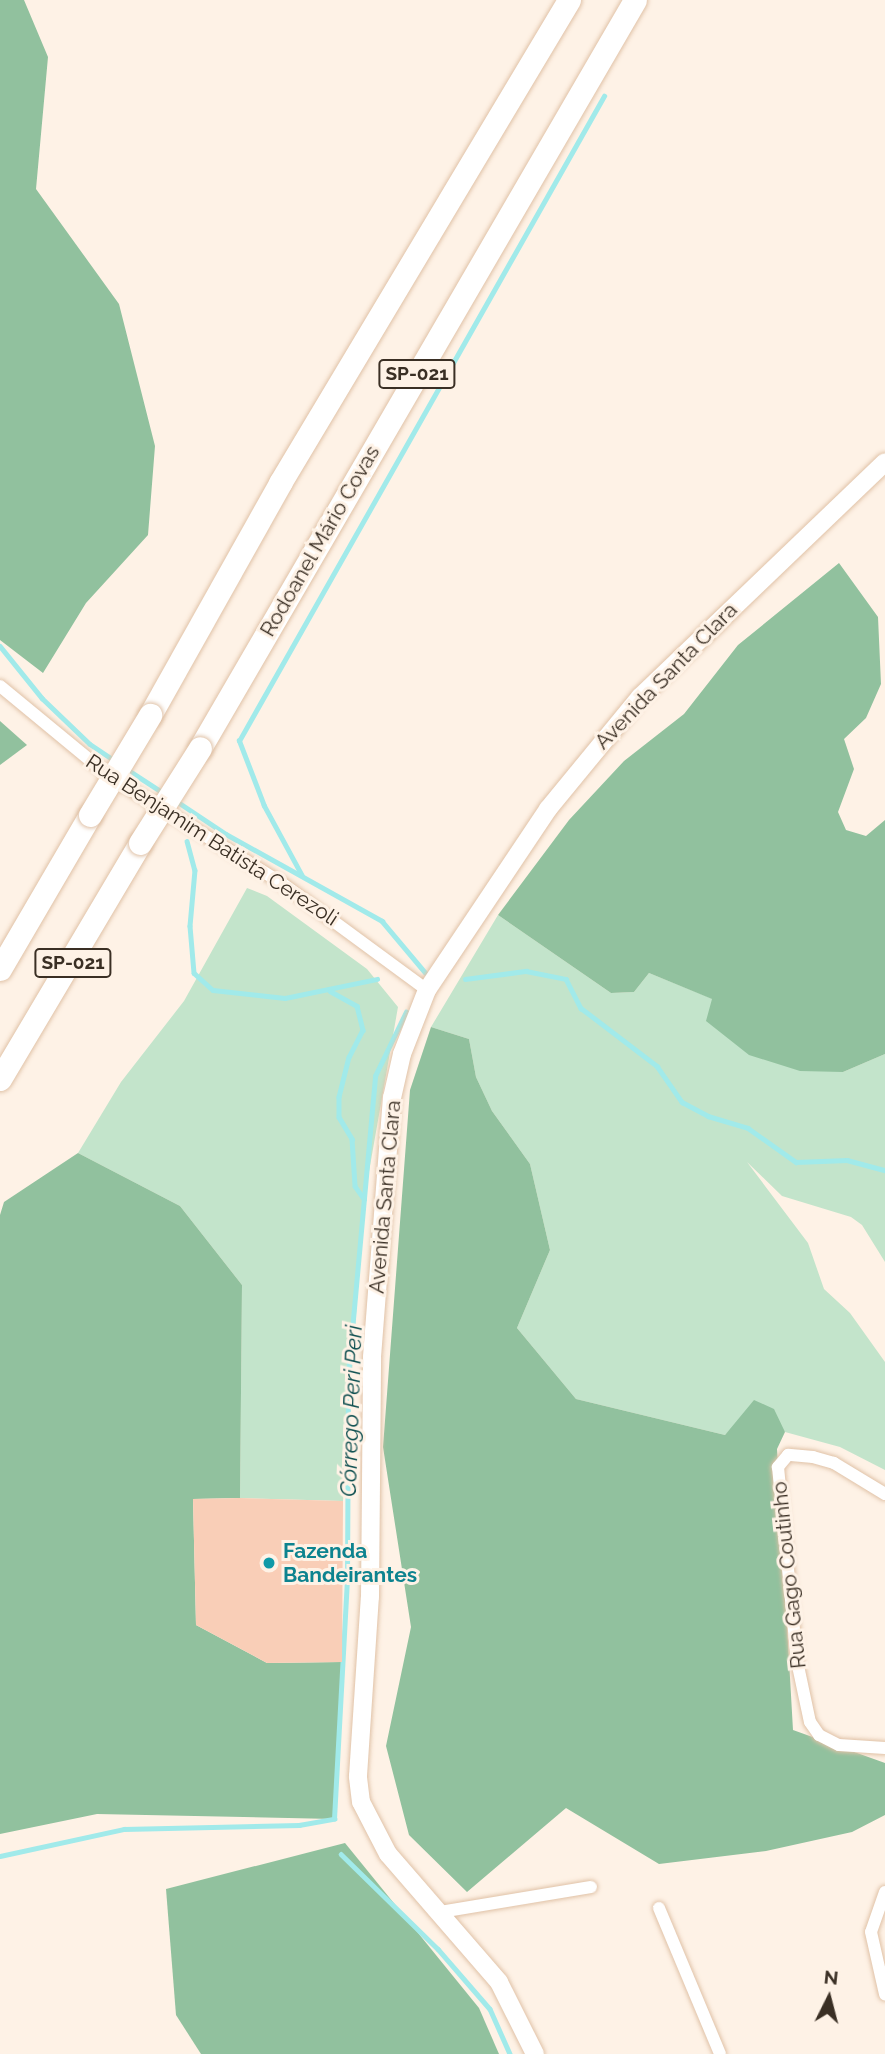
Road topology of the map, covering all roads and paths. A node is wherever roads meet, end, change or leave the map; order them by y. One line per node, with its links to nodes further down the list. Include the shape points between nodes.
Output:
1 (569, 0): 5 (highway, SP-021, bridge, via 281,483)
2 (635, 0): 7 (highway, Rodoanel Mário Covas / SP-021, bridge, via 200,748)
3 (885, 463): 6 (street, Avenida Santa Clara, via 640,697 548,808)
4 (0, 686): 6 (street, Rua Benjamim Batista Cerezoli, via 109,776 280,882)
5 (0, 969)
6 (427, 990): 13 (street, Avenida Santa Clara, via 408,1035 392,1098 372,1357 370,1597 358,1776 361,1802 375,1837)
7 (0, 1079)
8 (885, 1494): 9 (street, Rua Gago Coutinho, via 834,1463 813,1457 788,1455 778,1467 797,1661 810,1722 819,1735 839,1745)
9 (885, 1748)
10 (590, 1887): 13 (street)
11 (885, 1892): 14 (street, via 871,1932)
12 (659, 1908): 16 (street)
13 (440, 1912): 15 (street, Avenida Santa Clara, via 499,1982)
14 (885, 1994)
15 (535, 2054)
16 (720, 2054)

